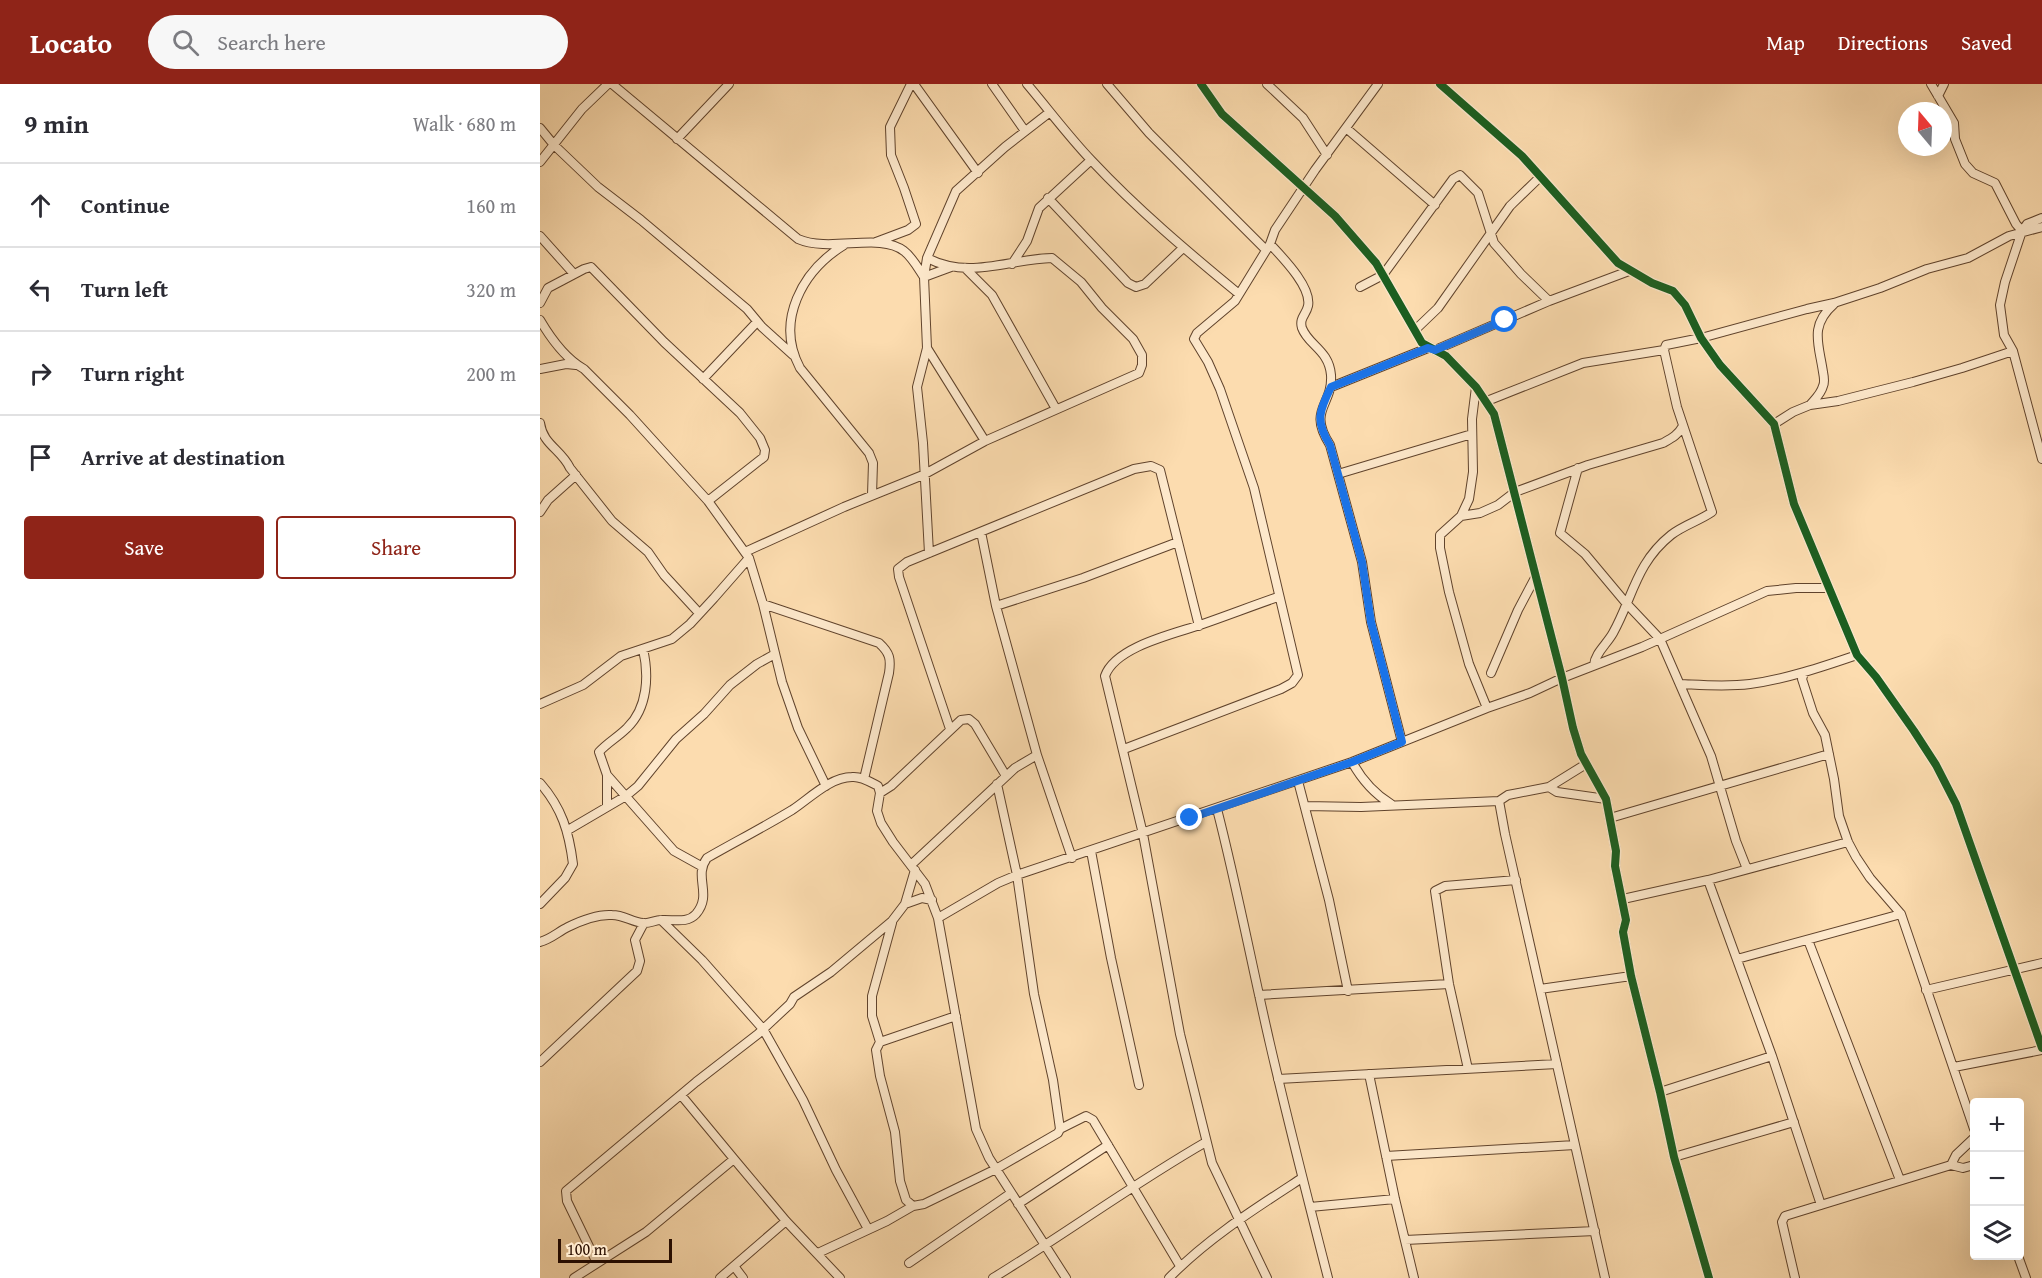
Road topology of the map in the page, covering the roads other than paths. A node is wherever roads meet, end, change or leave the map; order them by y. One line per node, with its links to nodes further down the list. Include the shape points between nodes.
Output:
1 (610, 84): 18 (street); 19 (street, via 582,109)
2 (729, 84): 18 (street)
3 (913, 84): 23 (street); 33 (street, via 890,127 891,155 916,224)
4 (992, 84): 17 (street)
5 (1027, 84): 14 (street)
6 (1107, 84): 35 (street, via 1149,133)
7 (1201, 84): 25 (street, via 1222,114)
8 (1267, 84): 20 (street, via 1303,118)
9 (1378, 84): 16 (street)
10 (1440, 84): 24 (street, via 1522,156)
11 (1931, 84): 13 (street)
12 (1944, 84): 13 (street)
13 (1938, 96): 31 (street, via 1954,123 1955,139 1965,164 1973,173 1995,183)
14 (1050, 112): 17 (street); 21 (street)
15 (540, 128): 19 (street)
16 (1346, 128): 20 (street); 27 (street)
17 (1025, 131): 23 (street)
18 (677, 139): 34 (street, via 798,239)
19 (554, 145): 22 (street); 51 (street, via 598,187 747,309)
20 (1326, 154): 25 (street)
21 (1091, 160): 26 (street); 36 (street)
22 (540, 162)
23 (978, 173): 37 (street, via 956,191)
24 (1540, 177): 30 (street); 41 (street)
25 (1305, 188): 35 (street, via 1275,230); 43 (street, via 1335,216)
26 (1047, 198): 36 (street, via 1136,287 1145,284); 38 (street)
27 (1435, 205): 30 (street, via 1460,175 1478,193); 43 (street)
28 (2042, 218): 31 (street, via 2027,224)
29 (2042, 227): 31 (street)
30 (1491, 231): 47 (street, via 1494,243); 52 (street, via 1438,309)
31 (2022, 231): 49 (street, via 1968,258); 57 (street, via 2000,305 2004,334)
32 (540, 236): 42 (street)
33 (874, 242): 34 (street); 44 (street, via 902,249)
34 (844, 245): 58 (street, via 828,254 800,291 789,331)
35 (1268, 247): 46 (street); 62 (street, via 1293,269 1307,295 1302,328 1323,353)
36 (1183, 248): 46 (street)
37 (927, 258): 39 (street); 44 (street)
38 (1012, 264): 40 (street); 66 (street, via 1052,258 1081,282 1142,354 1139,372)
39 (952, 267): 40 (street); 44 (street)
40 (965, 268): 66 (street, via 992,295)
41 (1629, 271): 47 (street); 53 (street, via 1672,291 1685,305)
42 (574, 274): 48 (street, via 548,288); 61 (street, via 591,267)
43 (1383, 275): 45 (street); 52 (street)
44 (924, 277): 54 (street)
45 (1360, 286)
46 (1239, 294): 91 (street, via 1194,339 1220,389 1241,447)
47 (1549, 301): 55 (street)
48 (540, 303)
49 (1834, 303): 53 (street); 65 (street, via 1824,313 1818,329 1824,384)
50 (540, 320): 59 (street)
51 (757, 322): 58 (street); 61 (street)
52 (1415, 330): 55 (street, via 1422,343)
53 (1701, 338): 56 (street, via 1666,345); 68 (street)
54 (927, 348): 72 (street); 79 (street, via 917,387)
55 (1432, 349): 62 (street); 63 (street, via 1446,356)
56 (1664, 350): 64 (street, via 1583,363); 69 (street)
57 (2013, 351): 65 (street, via 1913,382); 75 (street)
58 (793, 354): 81 (street, via 811,383 869,453 873,463)
59 (576, 365): 60 (street); 82 (street, via 630,415)
60 (540, 369)
61 (703, 379): 82 (street, via 740,413 765,450 764,457)
62 (1331, 387): 77 (street, via 1324,401 1320,428 1330,445)
63 (1476, 387): 64 (street); 71 (street)
64 (1487, 401): 80 (street)
65 (1810, 405): 68 (street)
66 (1056, 409): 72 (street)
67 (540, 423): 70 (street)
68 (1774, 424): 90 (street, via 1802,528)
69 (1683, 426): 73 (street); 74 (street)
70 (541, 434): 78 (street)
71 (1472, 434): 77 (street); 84 (street, via 1473,472)
72 (985, 441): 79 (street)
73 (1662, 442): 74 (street); 76 (street)
74 (1689, 445): 92 (street, via 1712,512 1662,543 1646,560)
75 (2042, 459)
76 (1578, 468): 80 (street); 92 (street, via 1560,533 1585,554)
77 (1338, 474): 109 (street)
78 (576, 475): 83 (street); 95 (street, via 612,520 648,552)
79 (924, 475): 81 (street); 87 (street)
80 (1515, 492): 84 (street, via 1498,505); 89 (street)
81 (872, 495): 88 (street)
82 (708, 501): 88 (street)
83 (540, 512)
84 (1461, 516): 107 (street, via 1440,535 1440,548 1469,664)
85 (981, 532): 86 (street, via 1134,469 1151,466 1160,470); 87 (street); 94 (street)
86 (1178, 542): 94 (street); 96 (street)
87 (929, 553): 108 (street, via 898,569)
88 (747, 555): 93 (street); 95 (street)
89 (1536, 576): 102 (street); 104 (street)
90 (1829, 588): 97 (street, via 1767,591); 100 (street)
91 (1278, 597): 96 (street); 110 (street, via 1298,675 1292,683)
92 (1626, 603): 97 (street); 101 (street)
93 (764, 604): 99 (street); 117 (street, via 879,643 888,651 890,673)
94 (996, 606): 112 (street)
95 (699, 613): 98 (street, via 672,639)
96 (1199, 626): 110 (street, via 1143,645 1108,668 1107,690)
97 (1660, 639): 101 (street); 105 (street)
98 (643, 649): 106 (street, via 621,656 583,685); 115 (street, via 647,685 642,705 628,728 599,752)
99 (775, 654): 121 (street, via 798,728); 125 (street, via 730,685 676,738)
100 (1857, 655): 103 (street); 157 (street, via 1914,731 1956,804)
101 (1594, 665): 104 (street)
102 (1491, 673)
103 (1804, 673): 105 (street, via 1750,684); 111 (street, via 1802,679)
104 (1562, 678): 107 (street); 114 (street)
105 (1680, 684): 122 (street, via 1711,756)
106 (540, 704)
107 (1487, 708): 109 (street)
108 (950, 729): 116 (street, via 961,720 969,719 975,724); 124 (street, via 891,786)
109 (1402, 742): 113 (street)
110 (1124, 749): 134 (street)
111 (1829, 754): 122 (street); 135 (street, via 1839,816)
112 (1036, 755): 116 (street); 137 (street)
113 (1352, 762): 118 (street); 128 (street, via 1364,782)
114 (1586, 764): 123 (street); 126 (street)
115 (607, 775): 125 (street); 129 (street)
116 (1006, 776): 120 (street)
117 (864, 779): 121 (street, via 841,778); 124 (street)
118 (1298, 781): 130 (street); 131 (street)
119 (540, 783): 133 (street)
120 (997, 784): 139 (street); 141 (street)
121 (826, 786): 138 (street, via 707,858)
122 (1719, 786): 132 (street); 140 (street)
123 (1549, 787): 126 (street, via 1557,792); 127 (street, via 1509,795)
124 (879, 789): 139 (street, via 877,811 881,823)
125 (626, 796): 129 (street); 138 (street, via 674,851)
126 (1606, 799): 132 (street)
127 (1499, 801): 128 (street); 142 (street)
128 (1392, 805): 130 (street)
129 (608, 806): 133 (street)
130 (1305, 806): 162 (street)
131 (1217, 809): 134 (street); 163 (street)
132 (1610, 818): 144 (street)
133 (568, 830): 146 (street, via 573,864)
134 (1143, 834): 136 (street); 181 (street, via 1180,1034)
135 (1848, 842): 140 (street); 148 (street, via 1870,879)
136 (1091, 851): 137 (street); 175 (street)
137 (1072, 858): 141 (street)
138 (701, 866): 150 (street, via 704,892 696,914 675,922)
139 (913, 867): 145 (street); 147 (street)
140 (1747, 869): 143 (street)
141 (1017, 875): 149 (street); 180 (street, via 1034,994)
142 (1516, 880): 159 (street, via 1445,886 1435,891); 160 (street)
143 (1708, 880): 144 (street); 155 (street)
144 (1623, 899): 158 (street)
145 (932, 900): 147 (street, via 922,898); 149 (street)
146 (540, 904)
147 (905, 904): 151 (street)
148 (1901, 914): 153 (street); 161 (street)
149 (938, 918): 164 (street)
150 (661, 920): 152 (street); 165 (street)
151 (892, 921): 165 (street, via 831,972 794,996); 166 (street, via 872,996 872,1016)
152 (645, 924): 154 (street, via 627,917 600,915); 169 (street, via 635,940 640,962 637,971)
153 (1808, 940): 155 (street); 192 (street)
154 (540, 942)
155 (1737, 959): 168 (street)
156 (2042, 963): 157 (street)
157 (2015, 969): 161 (street); 167 (street)
158 (1630, 976): 160 (street); 176 (street)
159 (1449, 984): 162 (street); 172 (street)
160 (1540, 989): 170 (street)
161 (1926, 990): 171 (street)
162 (1348, 991): 163 (street)
163 (1259, 995): 174 (street)
164 (956, 1016): 166 (street); 190 (street, via 976,1129)
165 (763, 1029): 177 (street); 202 (street)
166 (880, 1042): 198 (street, via 876,1050 895,1132 900,1181 906,1200)
167 (2042, 1049): 171 (street)
168 (1772, 1056): 176 (street); 179 (street)
169 (540, 1062)
170 (1557, 1064): 172 (street); 184 (street)
171 (1954, 1067): 178 (street)
172 (1468, 1069): 173 (street)
173 (1369, 1074): 174 (street); 185 (street)
174 (1278, 1079): 191 (street)
175 (1139, 1085)
176 (1660, 1092): 186 (street)
177 (681, 1095): 187 (street); 208 (street, via 566,1191 567,1201)
178 (1970, 1117)
179 (1794, 1122): 186 (street); 197 (street)
180 (1060, 1129): 183 (street, via 1088,1116); 190 (street)
181 (1206, 1142): 193 (street); 200 (street)
182 (1970, 1142): 188 (street)
183 (1108, 1145): 193 (street); 196 (street)
184 (1575, 1145): 185 (street); 203 (street)
185 (1386, 1156): 195 (street)
186 (1674, 1157): 223 (street)
187 (734, 1159): 201 (street); 208 (street, via 646,1232)
188 (1951, 1165): 189 (street); 192 (street)
189 (1970, 1166)
190 (996, 1168): 194 (street); 198 (street)
191 (1302, 1178): 199 (street); 200 (street)
192 (1900, 1180): 197 (street)
193 (1132, 1188): 205 (street); 211 (street)
194 (1011, 1193): 196 (street); 209 (street)
195 (1395, 1199): 199 (street); 204 (street)
196 (1018, 1204): 205 (street)
197 (1821, 1205): 224 (street, via 1783,1219)
198 (913, 1206): 202 (street)
199 (1310, 1207): 220 (street)
200 (1238, 1219): 211 (street); 219 (street)
201 (786, 1221): 206 (street); 210 (street)
202 (868, 1229): 206 (street)
203 (1595, 1231): 204 (street); 222 (street)
204 (1405, 1240): 221 (street)
205 (1045, 1246): 216 (street); 217 (street)
206 (818, 1253): 212 (street)
207 (2019, 1260): 225 (street)
208 (597, 1263): 213 (street)
209 (909, 1263)
210 (734, 1266): 214 (street); 215 (street)
211 (1180, 1266): 218 (street)
212 (837, 1277)
213 (574, 1278)
214 (720, 1278)
215 (743, 1278)
216 (993, 1278)
217 (1066, 1278)
218 (1169, 1278)
219 (1267, 1278)
220 (1328, 1278)
221 (1414, 1278)
222 (1605, 1278)
223 (1710, 1278)
224 (1795, 1278)
225 (2026, 1278)

